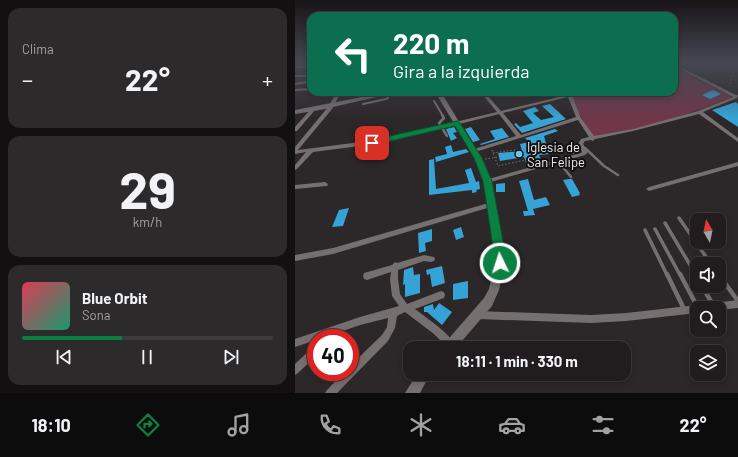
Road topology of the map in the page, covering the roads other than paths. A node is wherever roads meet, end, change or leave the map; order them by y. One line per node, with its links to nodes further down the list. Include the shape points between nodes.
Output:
1 (307, 81): 3 (street)
2 (705, 81): 13 (street)
3 (295, 84)
4 (307, 89): 5 (street)
5 (295, 90)
6 (337, 96): 16 (street)
7 (378, 96): 16 (street)
8 (387, 96): 15 (lane, via 386,99)
9 (440, 96): 22 (street)
10 (486, 96): 20 (street)
11 (559, 96): 20 (street)
12 (570, 96): 21 (street)
13 (736, 98): 19 (street)
14 (434, 101): 23 (lane, via 444,118 439,123)
15 (363, 104)
16 (331, 106): 17 (street); 31 (street)
17 (313, 110): 18 (street); 24 (street)
18 (295, 112)
19 (700, 112): 27 (street); 28 (street)
20 (500, 113): 22 (street); 26 (street)
21 (579, 118): 26 (street); 27 (street)
22 (457, 123): 23 (street); 32 (street)
23 (441, 128): 25 (lane); 30 (street, via 384,141)
24 (295, 130)
25 (447, 136)
26 (519, 137): 32 (street)
27 (593, 139): 29 (street, via 582,141)
28 (737, 139)
29 (580, 145): 33 (street, via 585,153); 36 (lane)
30 (311, 150): 31 (street); 35 (street)
31 (295, 151)
32 (473, 151): 38 (street)
33 (558, 161): 37 (lane); 38 (street)
34 (738, 164): 41 (street)
35 (295, 168)
36 (617, 175)
37 (571, 177)
38 (487, 181): 42 (street)
39 (325, 184): 40 (street)
40 (295, 188)
41 (649, 189)
42 (492, 204): 48 (street, via 333,251); 62 (street, via 500,263 494,290)
43 (679, 218): 47 (lane)
44 (665, 223): 51 (lane)
45 (655, 229): 55 (lane)
46 (645, 230): 60 (lane)
47 (706, 257)
48 (295, 258)
49 (431, 259): 50 (street, via 424,258)
50 (395, 266): 52 (street); 58 (street, via 396,296)
51 (690, 266)
52 (367, 276)
53 (726, 285): 56 (lane)
54 (441, 295): 58 (street)
55 (693, 301)
56 (738, 303): 57 (street)
57 (726, 305)
58 (405, 307): 61 (street); 65 (street, via 437,331)
59 (690, 309): 60 (street)
60 (685, 310): 62 (street, via 591,319)
61 (393, 313): 63 (street); 71 (street, via 391,328 385,338)
62 (478, 315): 66 (street)
63 (340, 329)
64 (307, 340): 67 (street)
65 (445, 341)
66 (455, 341)
67 (295, 343)
68 (307, 360): 69 (street)
69 (295, 370)
70 (420, 381): 72 (street)
71 (330, 393)
72 (412, 393)

